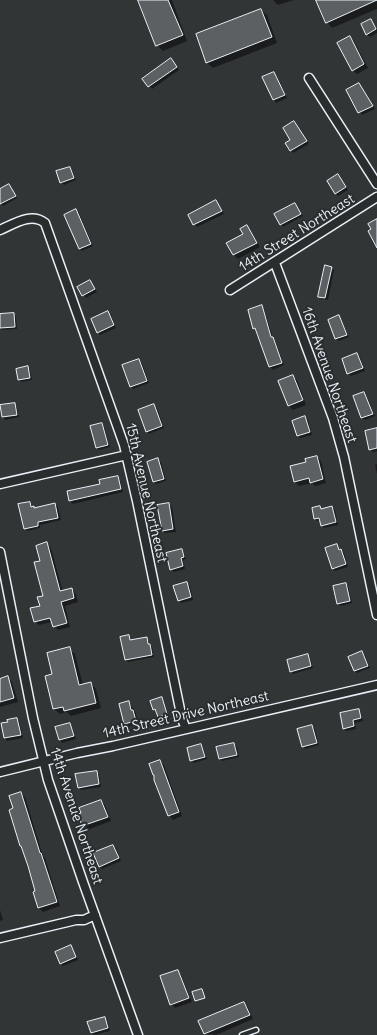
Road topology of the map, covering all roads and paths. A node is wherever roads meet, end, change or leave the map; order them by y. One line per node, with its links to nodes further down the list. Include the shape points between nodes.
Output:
1 (309, 78): 2 (street)
2 (377, 184)
3 (377, 197): 5 (street, 14th Street Northeast)
4 (0, 230): 7 (street, 15th Avenue Northeast, via 30,218 40,219 45,223)
5 (274, 263): 6 (street, 14th Street Northeast); 10 (street, 16th Avenue Northeast, via 333,418 344,457)
6 (230, 290)
7 (127, 455): 8 (street); 12 (street, 15th Avenue Northeast)
8 (0, 484)
9 (0, 552): 13 (street, 14th Avenue Northeast)
10 (377, 614)
11 (377, 685): 12 (street, 14th Street Drive Northeast)
12 (186, 729): 13 (street, 14th Street Drive Northeast)
13 (44, 762): 14 (street, 14th Street Drive Northeast); 15 (street, 14th Avenue Northeast)
14 (0, 772)
15 (94, 915): 16 (street, via 84,920); 18 (street, 14th Avenue Northeast)
16 (0, 938)
17 (256, 1030): 19 (lane)
18 (138, 1035)
19 (242, 1035)

